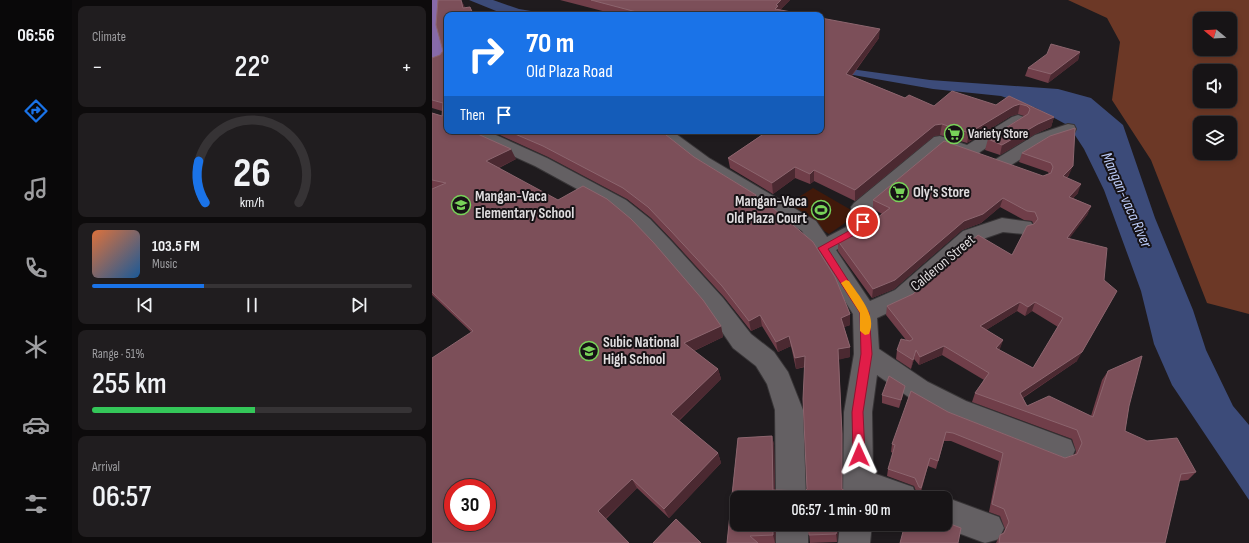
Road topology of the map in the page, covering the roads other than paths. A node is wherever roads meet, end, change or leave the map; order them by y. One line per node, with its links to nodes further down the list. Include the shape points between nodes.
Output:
1 (436, 0): 2 (main road, via 433,34)
2 (440, 61)
3 (1018, 120): 7 (street)
4 (1068, 129): 8 (street, via 1042,139)
5 (480, 134): 15 (street, via 541,162 619,204 665,248 715,304 742,341 765,359 779,380 789,410)
6 (665, 134): 11 (street, via 703,162 809,226)
7 (969, 151): 8 (street); 11 (street, via 940,141 861,207 863,222 857,230)
8 (1002, 163): 9 (street)
9 (1021, 170)
10 (1024, 227): 12 (street, Calderon Street, via 1002,225 970,236 903,296)
11 (823, 248): 12 (street)
12 (864, 313): 13 (street)
13 (867, 354): 14 (street, via 919,390 956,410); 16 (street, via 858,412)
14 (1061, 450)
15 (791, 491)
16 (858, 491)
17 (952, 515): 18 (street)
18 (988, 528)
19 (792, 531): 21 (street)
20 (855, 531): 22 (street)
21 (792, 543)
22 (854, 543)

